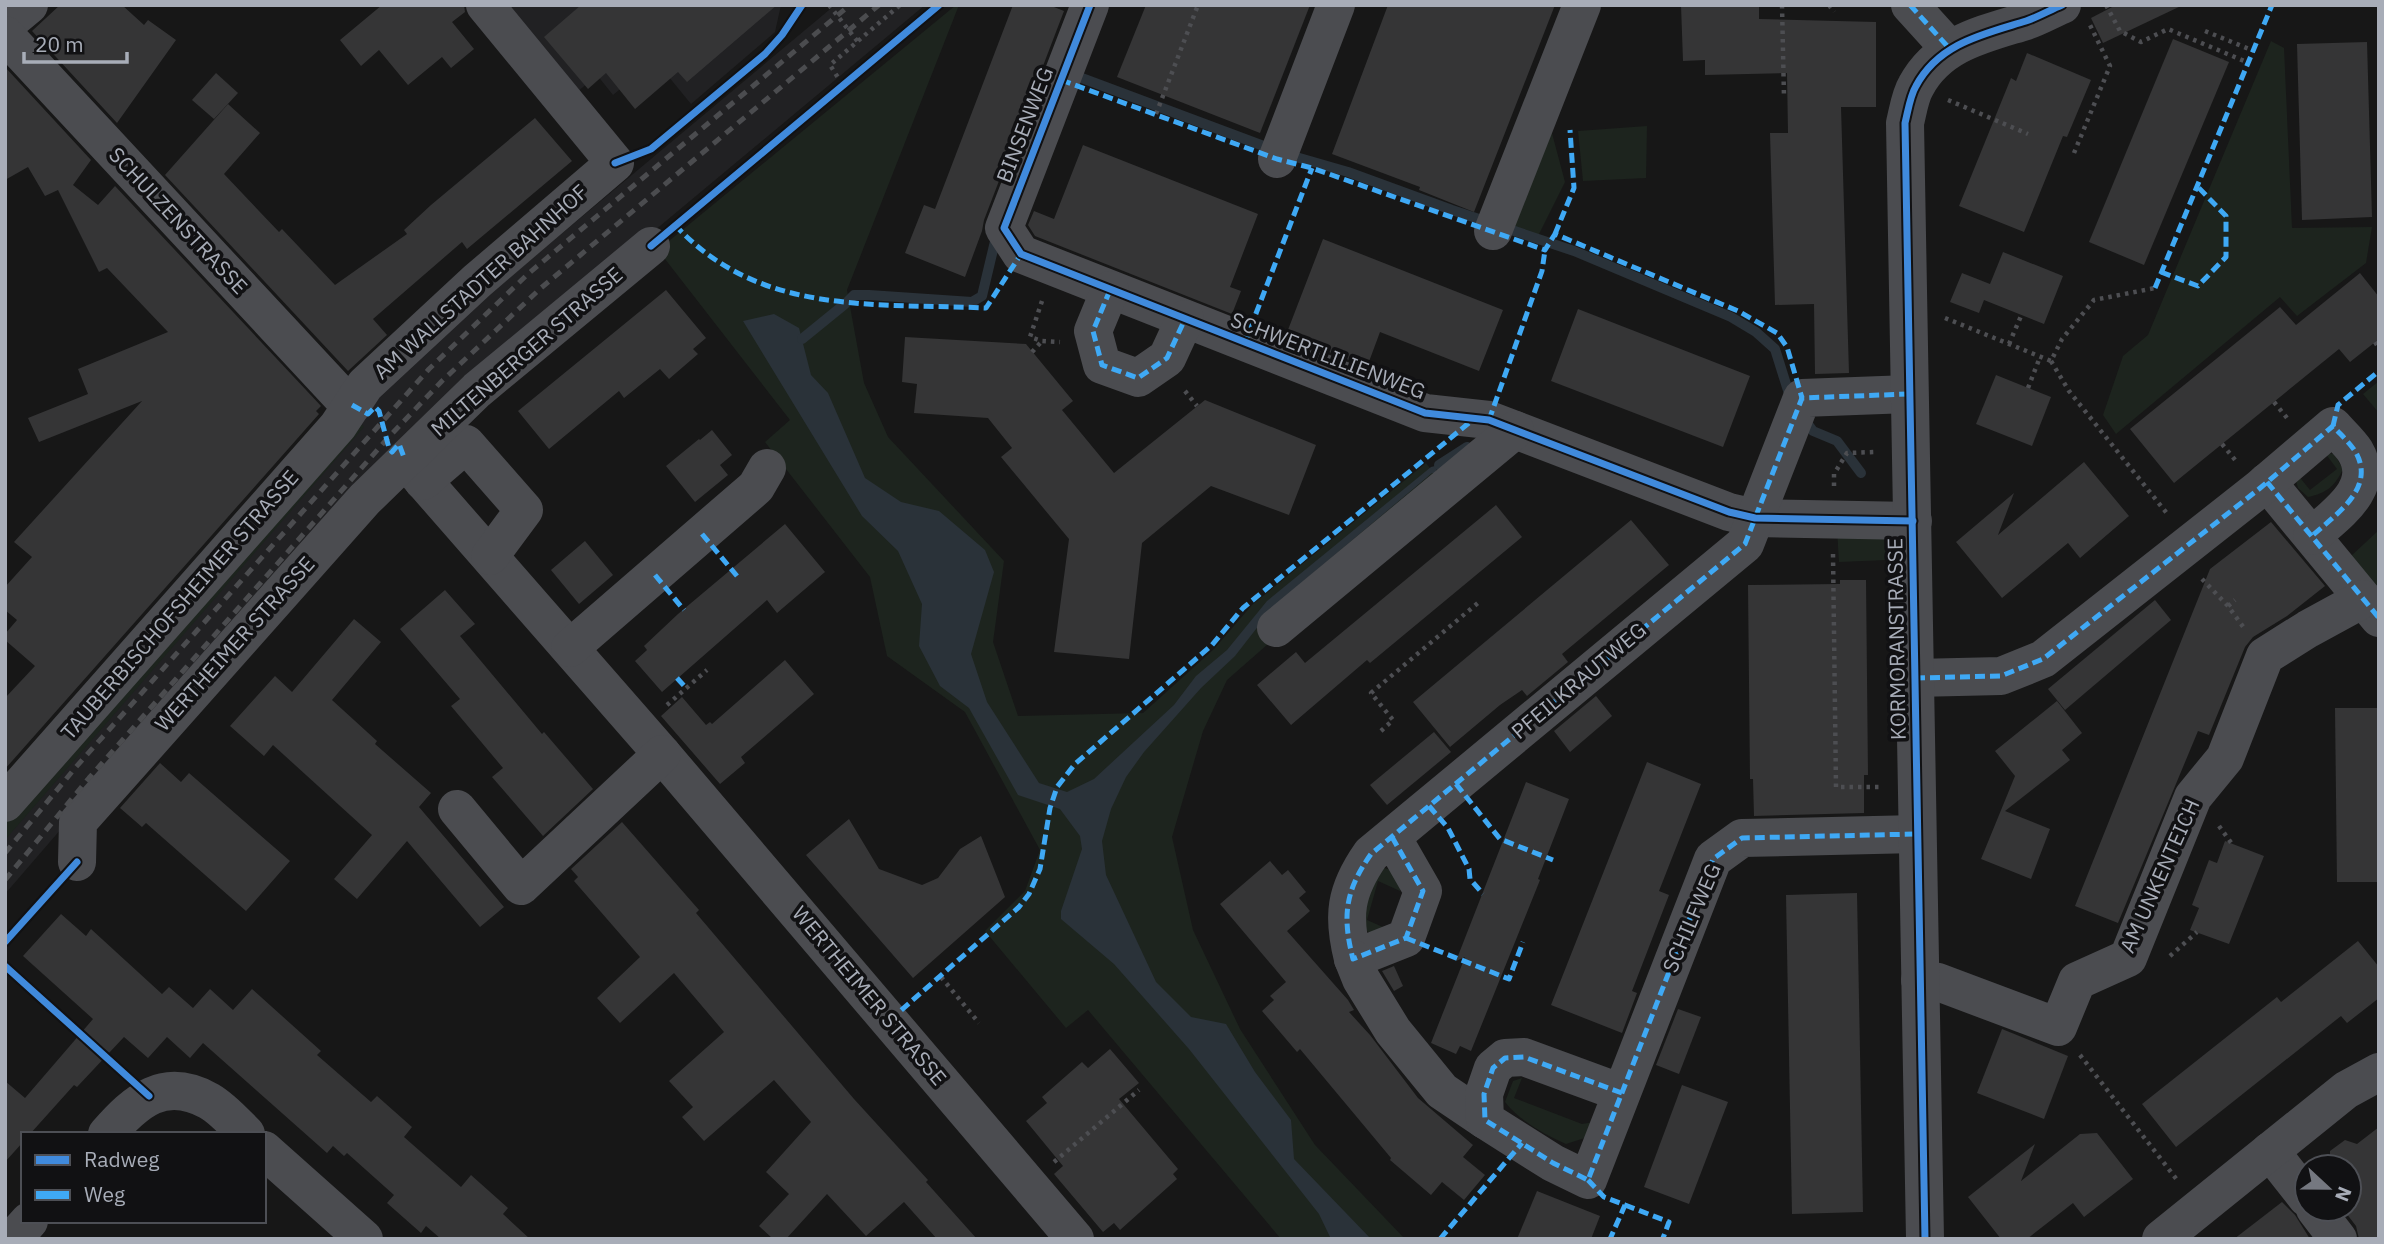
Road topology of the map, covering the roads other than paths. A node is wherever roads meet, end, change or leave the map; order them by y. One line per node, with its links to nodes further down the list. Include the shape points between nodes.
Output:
1 (29, 5): 8 (street)
2 (485, 5): 18 (street, AM WALLSTADTER BAHNHOF, via 615,163 477,281 365,385)
3 (1090, 5): 14 (street, BINSENWEG, via 1004,228)
4 (1336, 5): 11 (street)
5 (1581, 5): 12 (street)
6 (1910, 5): 10 (street)
7 (2074, 11): 10 (street, KORMORANSTRASSE, via 2029,20)
8 (5, 25)
9 (5, 35): 18 (street, SCHULZENSTRASSE)
10 (1949, 48): 17 (street, KORMORANSTRASSE, via 1915,87 1905,123)
11 (1277, 159)
12 (1493, 231)
13 (651, 246): 21 (street, MILTENBERGER STRASSE, via 477,390)
14 (1037, 260): 15 (street, SCHWERTLILIENWEG)
15 (1110, 290): 16 (street, SCHWERTLILIENWEG); 16 (street, via 1093,331 1102,365 1138,378 1167,358)
16 (1185, 319): 19 (street, SCHWERTLILIENWEG, via 1424,413 1489,420)
17 (1909, 394): 23 (street, via 1802,398); 24 (street, KORMORANSTRASSE)
18 (352, 405): 32 (street, TAUBERBISCHOFSHEIMER STRASSE)
19 (1515, 430): 23 (street, SCHWERTLILIENWEG); 28 (street)
20 (767, 468): 29 (street, via 756,487)
21 (414, 471): 26 (street, WERTHEIMER STRASSE); 26 (street, WERTHEIMER STRASSE, via 466,443 524,510); 36 (street, WERTHEIMER STRASSE, via 365,499 78,822)
22 (2267, 482): 25 (street); 25 (street, via 2333,426 2356,452 2362,475 2354,498); 30 (street, via 2043,659 2001,676)
23 (1755, 518): 24 (street, SCHWERTLILIENWEG); 35 (street, PFEILKRAUTWEG, via 1745,544)
24 (1913, 521): 30 (street, KORMORANSTRASSE)
25 (2312, 536): 27 (street)
26 (490, 556): 29 (street, WERTHEIMER STRASSE)
27 (2371, 608): 38 (street, AM UNKENTEICH, via 2308,628 2265,656 2225,758 2193,797 2128,958 2077,981 2058,1027 1938,982)
28 (1276, 628)
29 (570, 648): 31 (street, WERTHEIMER STRASSE)
30 (1915, 678): 34 (street, KORMORANSTRASSE)
31 (651, 742): 33 (street, via 522,886); 51 (street, WERTHEIMER STRASSE)
32 (7, 797)
33 (457, 809)
34 (1917, 834): 38 (street, KORMORANSTRASSE); 40 (street, SCHILFWEG, via 1742,838 1713,859)
35 (1392, 837): 37 (street, PFEILKRAUTWEG, via 1371,855 1349,893 1346,917); 37 (street, via 1423,891 1406,938)
36 (77, 862)
37 (1353, 960): 41 (street, PFEILKRAUTWEG, via 1393,1031 1442,1091)
38 (1920, 980): 52 (street, KORMORANSTRASSE)
39 (2379, 1072): 44 (street, via 2346,1090)
40 (1622, 1093): 41 (street, via 1524,1057 1505,1058 1493,1068 1484,1094); 41 (street, SCHILFWEG, via 1588,1180)
41 (1485, 1120)
42 (109, 1132): 43 (street, via 129,1109 149,1096 180,1090 210,1102)
43 (244, 1132)
44 (2270, 1151): 46 (street); 53 (street)
45 (266, 1152): 49 (street)
46 (2293, 1180)
47 (27, 1223): 50 (street)
48 (2326, 1223): 54 (street)
49 (353, 1235)
50 (13, 1239)
51 (1075, 1239)
52 (1925, 1239)
53 (2161, 1239)
54 (2338, 1239)

